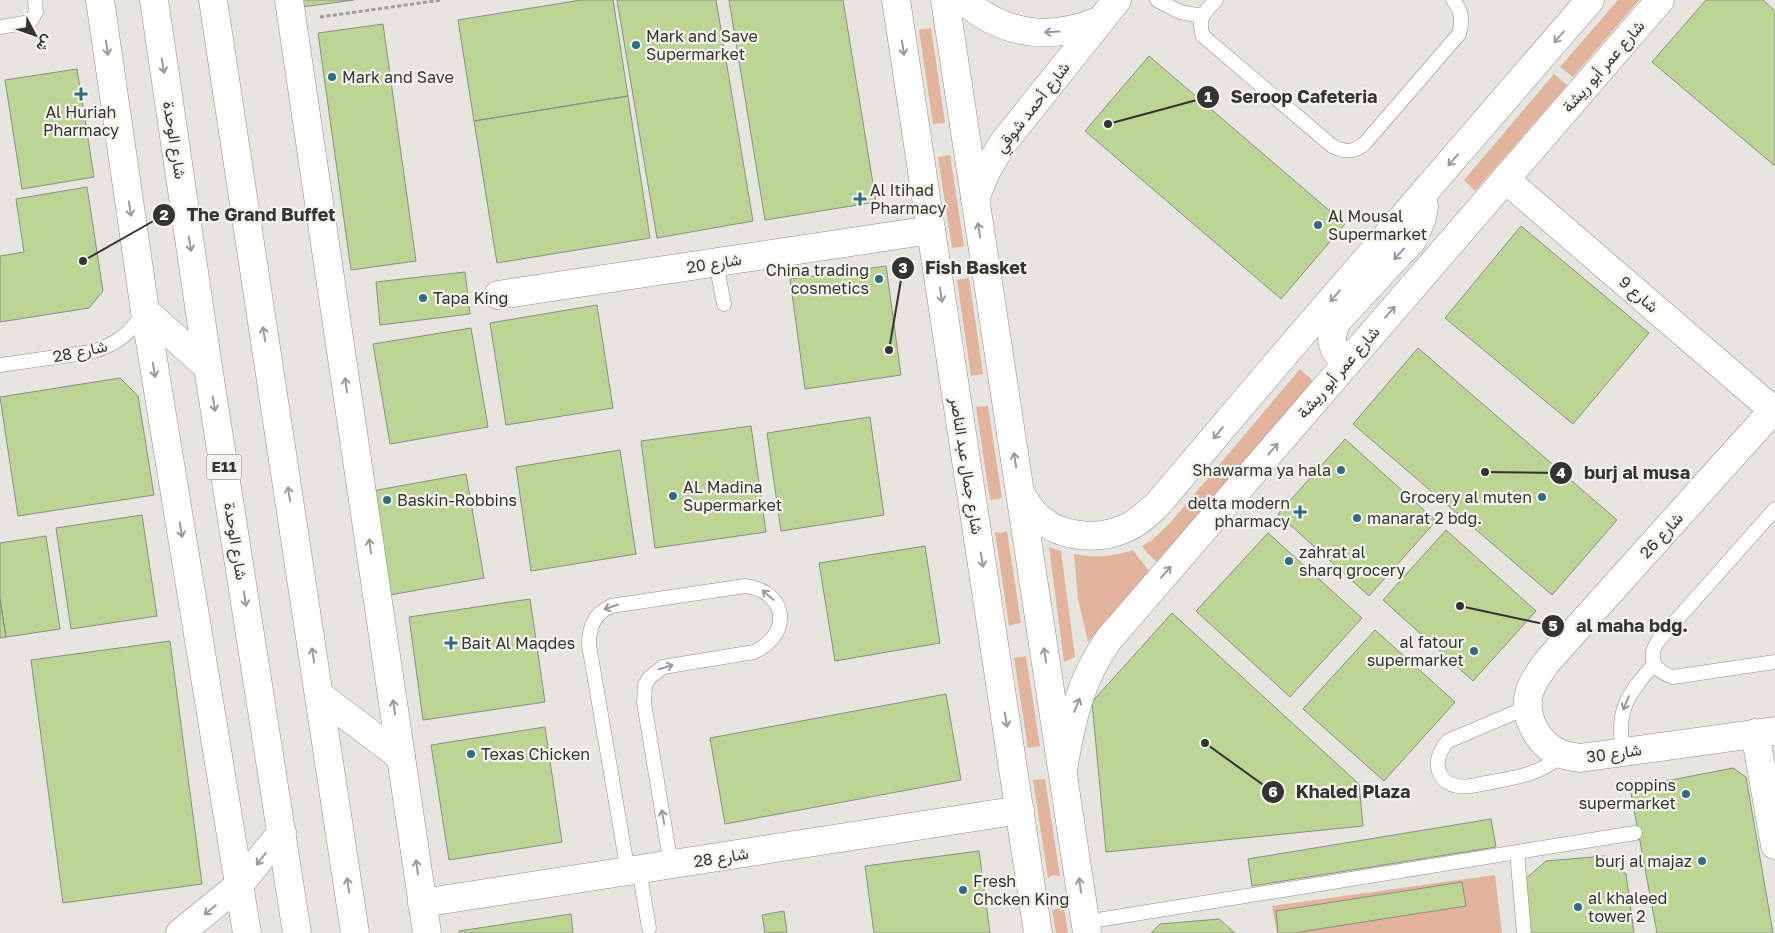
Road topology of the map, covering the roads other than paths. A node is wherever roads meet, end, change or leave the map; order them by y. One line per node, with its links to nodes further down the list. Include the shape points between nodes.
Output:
1 (35, 0): 17 (lane, via 36,12 30,22)
2 (100, 0): 25 (main road, one-way to 25)
3 (154, 0): 28 (main road, شارع الوحدة / E11, one-way to 28)
4 (213, 0): 34 (main road, one-way to 4)
5 (896, 0): 21 (main road, شارع جمال عبد الناصر, one-way to 21)
6 (945, 0): 20 (main road)
7 (963, 0): 16 (main road, شارع أحمد شوقي, one-way to 7, via 1079,29 1035,33 994,21)
8 (1117, 0): 16 (main road, شارع أحمد شوقي)
9 (1157, 0): 15 (lane, via 1180,12)
10 (1216, 0): 15 (lane)
11 (1453, 0): 15 (lane, via 1462,18 1458,34 1365,143 1352,151 1331,145 1208,41 1201,30)
12 (1590, 0): 19 (main road, one-way to 19)
13 (1660, 0): 18 (main road, شارع عمر أبو ريشة)
14 (291, 10): 39 (main road, one-way to 14)
15 (1202, 16)
16 (1099, 20): 20 (main road, شارع أحمد شوقي, via 1003,143)
17 (0, 27)
18 (1505, 179): 26 (main road, شارع عمر أبو ريشة, one-way to 18); 29 (main road, شارع 9)
19 (1422, 196): 26 (main road, one-way to 26, via 1422,218 1413,239 1333,328 1333,348); 30 (main road, one-way to 30, via 1157,506 1142,519 1108,535 1069,533 1048,525 1033,512)
20 (975, 198): 30 (main road, one-way to 20)
21 (931, 230): 22 (main road, شارع 20); 41 (main road, شارع جمال عبد الناصر, one-way to 41)
22 (716, 263): 23 (main road, شارع 20); 24 (lane)
23 (498, 295)
24 (724, 304)
25 (144, 311): 27 (lane, شارع 28, via 128,334 104,348); 28 (main road); 48 (main road, one-way to 48)
26 (1347, 363): 40 (main road, شارع عمر أبو ريشة, one-way to 26, via 1073,714 1094,660)
27 (0, 364)
28 (208, 367): 42 (main road, شارع الوحدة / E11, one-way to 42)
29 (1774, 409): 35 (main road, شارع 26, via 1546,663 1530,691)
30 (1020, 492): 40 (main road, one-way to 30)
31 (1775, 509): 33 (lane, via 1658,641 1652,655)
32 (1775, 662): 33 (lane, via 1672,677 1658,670)
33 (1654, 664): 37 (lane, one-way to 37, via 1626,700 1620,726)
34 (319, 695): 39 (main road); 55 (main road, one-way to 34)
35 (1528, 707): 38 (main road, شارع 30, via 1538,736); 38 (lane, via 1448,742 1438,756 1437,766 1445,781 1462,787 1539,771)
36 (1765, 732): 37 (main road, شارع 30); 44 (main road)
37 (1624, 752): 38 (main road, شارع 30, via 1580,758)
38 (1562, 754)
39 (401, 757): 49 (main road, one-way to 39)
40 (1062, 770): 51 (main road, one-way to 40)
41 (1020, 810): 46 (main road, شارع 28); 57 (main road, شارع جمال عبد الناصر)
42 (282, 832): 48 (main road, one-way to 48); 54 (main road, شارع الوحدة / E11)
43 (1635, 833): 45 (lane)
44 (1775, 845)
45 (1517, 852): 51 (lane); 58 (lane)
46 (671, 865): 47 (main road, شارع 28); 47 (lane, one-way to 47, via 644,703 645,685 663,667 754,652 766,647 780,627 780,614 776,602 757,587 745,586 611,606 602,610 591,626 590,645)
47 (634, 870): 49 (main road, شارع 28); 50 (lane)
48 (239, 885): 52 (main road, one-way to 52); 53 (main road)
49 (422, 903): 56 (main road)
50 (649, 928)
51 (1086, 928)
52 (180, 933)
53 (247, 933)
54 (297, 933)
55 (355, 933)
56 (426, 933)
57 (1038, 933)
58 (1524, 933)

